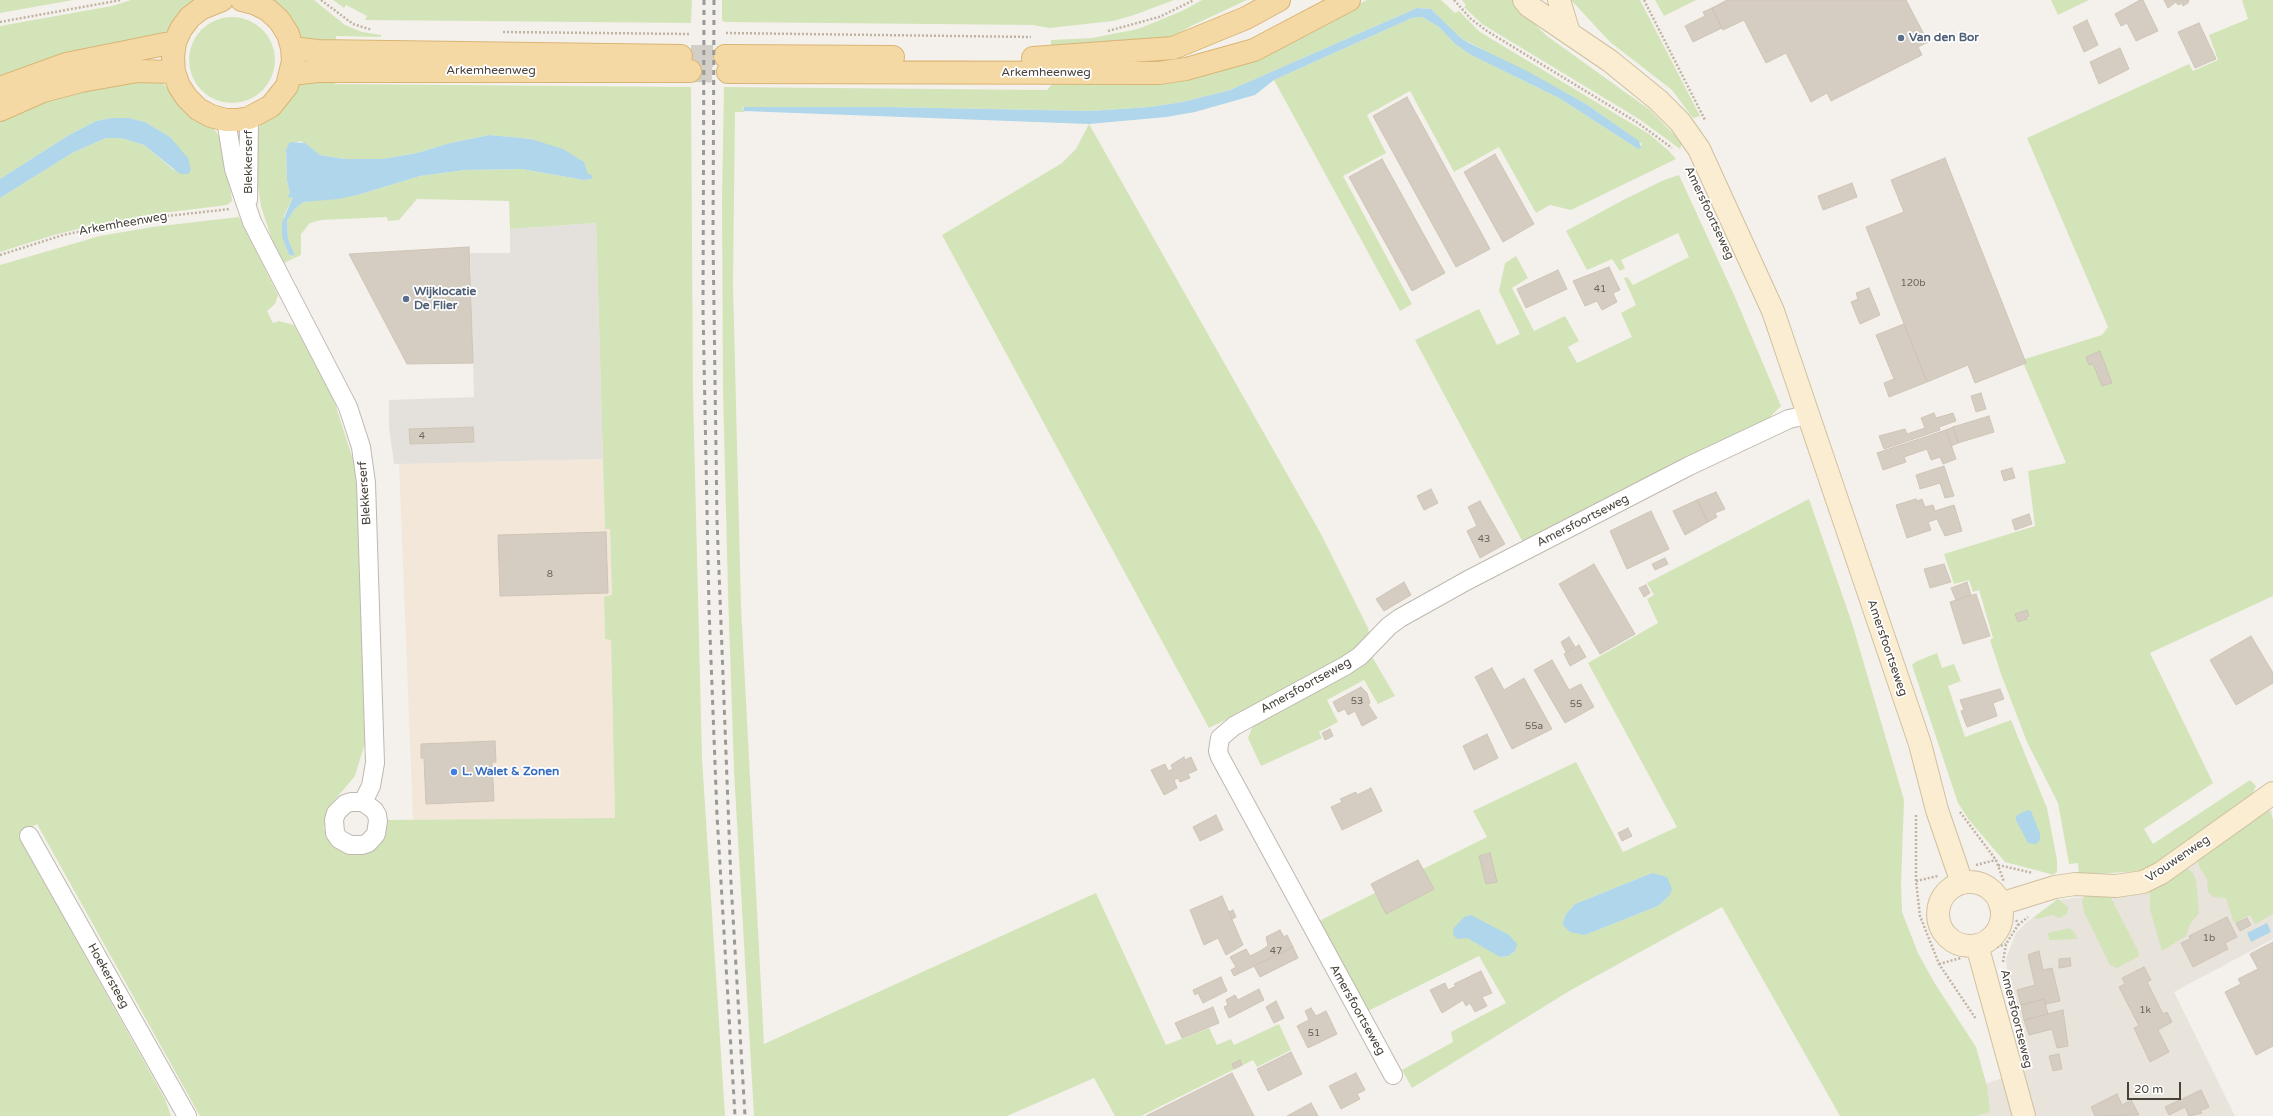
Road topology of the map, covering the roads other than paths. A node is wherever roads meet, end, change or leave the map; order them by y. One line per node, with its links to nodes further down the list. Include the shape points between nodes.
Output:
1 (242, 0): 10 (main road, via 268,10 279,20 288,34)
2 (1279, 0): 3 (main road, Arkemheenweg, via 1246,18 1173,48 1052,58 727,64 1159,73 1186,69 1254,50)
3 (1349, 0)
4 (1524, 0): 8 (main road, Amersfoortseweg, via 1529,6)
5 (1548, 0): 8 (main road, Amersfoortseweg)
6 (1559, 0): 8 (main road)
7 (217, 1): 9 (main road, via 190,17)
8 (1568, 30): 18 (main road, Amersfoortseweg, via 1658,100 1696,143 1773,311)
9 (175, 42): 11 (main road, via 172,57); 13 (main road, via 66,64)
10 (292, 48): 12 (main road); 12 (main road, Arkemheenweg, via 690,64 318,71)
11 (174, 72): 14 (main road, via 137,71 81,81 43,91); 16 (main road, via 178,86 198,109)
12 (291, 74): 15 (main road, via 287,86 271,106)
13 (0, 88)
14 (0, 110)
15 (249, 118): 16 (main road); 17 (street, Blekkerserf)
16 (226, 120): 17 (street, Blekkerserf, via 234,169)
17 (248, 207): 20 (street, Blekkerserf, via 252,222 348,408 361,447 366,483 375,763 371,786)
18 (1807, 415): 22 (main road, Amersfoortseweg, via 1920,744 1936,810); 25 (street, Amersfoortseweg, via 1789,419 1689,466 1468,580 1400,618 1360,656 1345,666 1234,726 1220,738 1220,757)
19 (2273, 793): 23 (main road, Vrouwenweg, via 2161,873 2143,882 2116,886 2075,884 2055,887)
20 (363, 802)
21 (29, 836): 26 (street, Hoekersteeg)
22 (1962, 883): 23 (main road, via 1972,882 1990,888); 24 (main road, via 1946,893 1938,911 1939,921 1946,934 1957,943)
23 (2005, 903): 24 (main road, via 1998,930 1989,940)
24 (1977, 945): 27 (main road, Amersfoortseweg)
25 (1393, 1075)
26 (187, 1116)
27 (2024, 1116)

